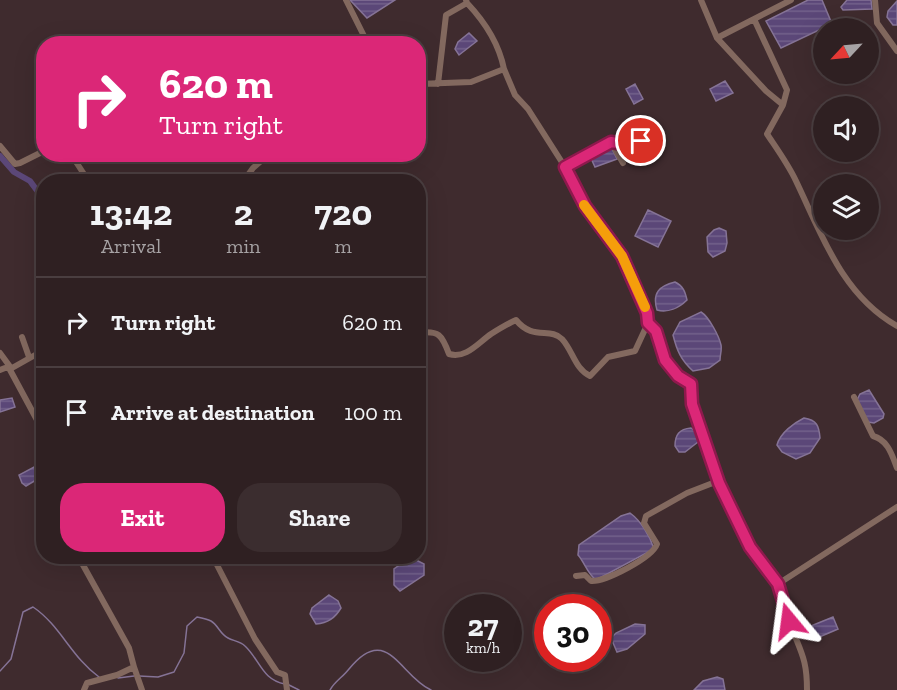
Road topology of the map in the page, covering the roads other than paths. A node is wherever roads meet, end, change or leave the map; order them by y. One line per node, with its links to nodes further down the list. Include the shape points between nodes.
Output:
1 (346, 0): 7 (street)
2 (700, 0): 8 (street)
3 (791, 0): 6 (street)
4 (875, 0): 9 (street, via 877,23)
5 (467, 2): 10 (street, via 492,36); 12 (street, via 446,15)
6 (754, 19): 8 (street); 13 (street, via 787,90)
7 (364, 36)
8 (717, 38): 13 (street)
9 (897, 51)
10 (504, 69): 12 (street, via 471,82); 22 (street, via 515,95)
11 (426, 84): 12 (street)
12 (438, 84)
13 (783, 105): 25 (street, via 767,134 795,178 843,276 881,317)
14 (637, 132): 17 (street)
15 (641, 141): 17 (street)
16 (611, 142): 17 (street); 21 (street); 22 (street)
17 (629, 145)
18 (0, 146): 19 (street, via 15,164)
19 (36, 155)
20 (260, 162): 23 (street)
21 (623, 163)
22 (565, 167): 24 (street, via 585,206 622,256)
23 (249, 174)
24 (648, 323): 26 (street, via 635,351 608,357 590,376 583,372 561,338 525,330 516,320 457,355 449,354 439,334); 36 (street, via 656,331 665,360 691,384 692,404)
25 (897, 326)
26 (426, 332)
27 (22, 336): 30 (street)
28 (0, 353): 31 (street)
29 (36, 354): 30 (street)
30 (29, 357): 31 (street)
31 (10, 368): 32 (street); 34 (street)
32 (0, 370)
33 (854, 398): 35 (street, via 873,436 889,449)
34 (36, 418)
35 (897, 468)
36 (718, 481): 40 (street, via 646,516 644,523 657,544 655,551 598,582 585,575); 41 (street, via 750,547)
37 (897, 507): 41 (street)
38 (82, 564): 42 (street, via 129,648)
39 (217, 564): 45 (street, via 255,639 277,672 285,675)
40 (576, 576)
41 (778, 584): 46 (street, via 803,655)
42 (134, 667): 43 (street, via 87,683); 44 (street)
43 (84, 690)
44 (141, 690)
45 (287, 690)
46 (807, 690)

